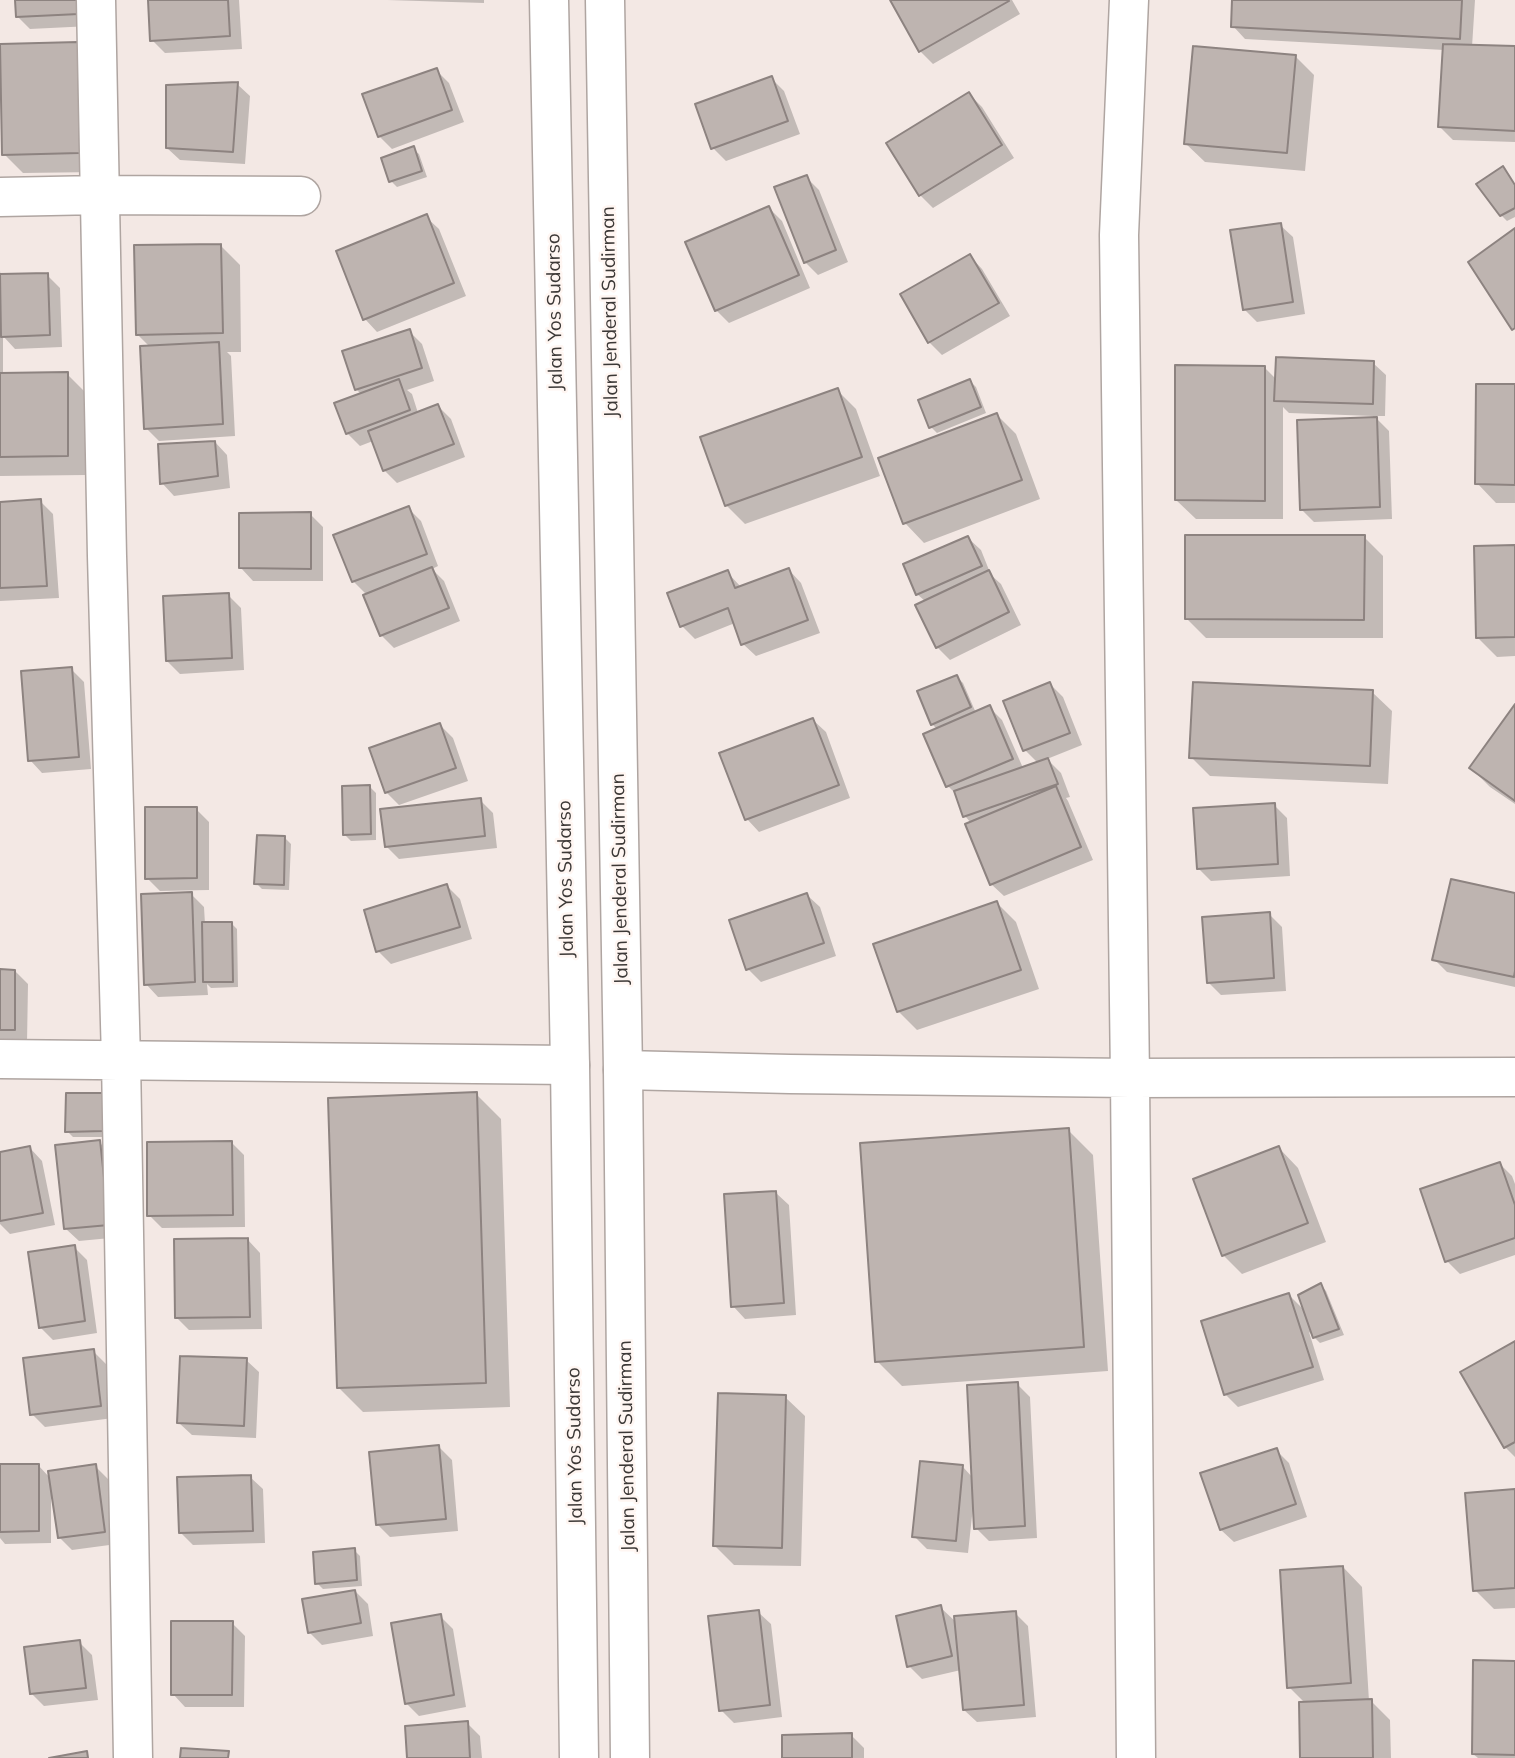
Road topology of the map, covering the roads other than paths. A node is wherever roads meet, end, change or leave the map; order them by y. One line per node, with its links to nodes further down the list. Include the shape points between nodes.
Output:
1 (96, 0): 5 (main road)
2 (549, 0): 10 (main road, Jalan Yos Sudarso)
3 (605, 0): 11 (main road, Jalan Jenderal Sudirman)
4 (1129, 0): 13 (main road, via 1119,235)
5 (100, 195): 6 (main road); 7 (main road); 9 (main road)
6 (301, 196)
7 (0, 197)
8 (0, 1059): 9 (main road)
9 (121, 1059): 10 (main road); 14 (main road)
10 (570, 1065): 15 (main road, Jalan Yos Sudarso)
11 (623, 1070): 13 (main road); 16 (main road, Jalan Jenderal Sudirman)
12 (1515, 1077): 13 (main road)
13 (1130, 1078): 17 (main road)
14 (133, 1758)
15 (579, 1758)
16 (630, 1758)
17 (1136, 1758)

